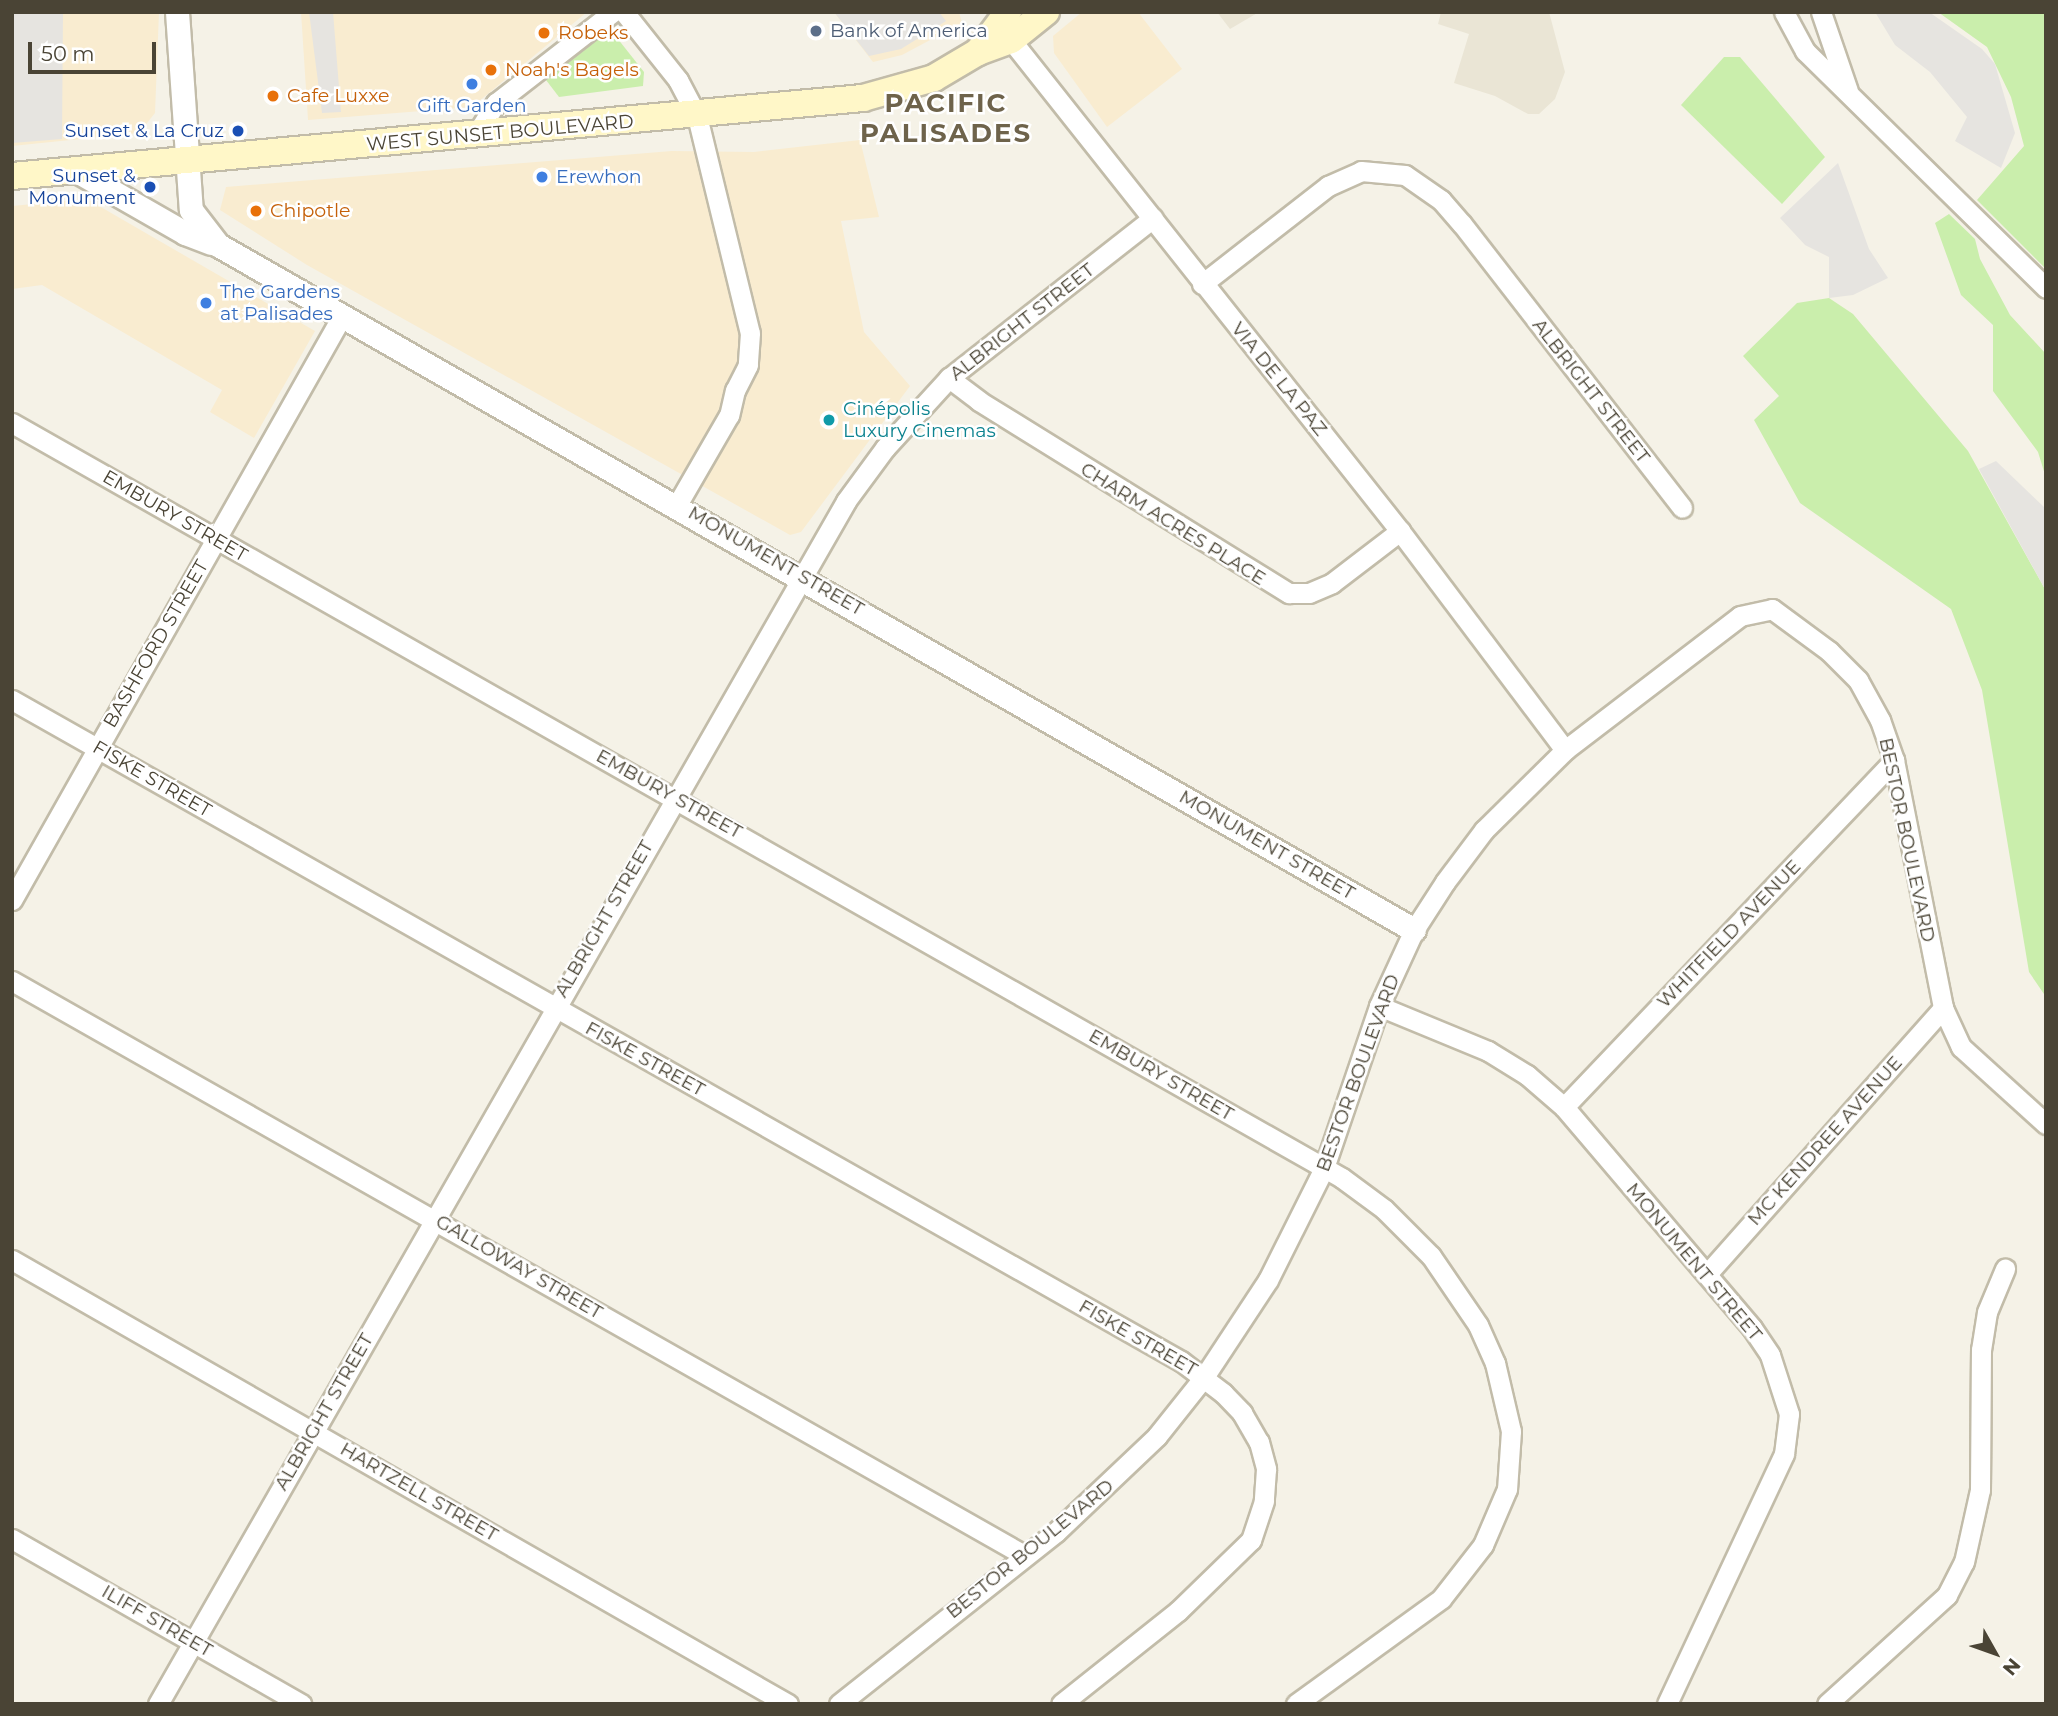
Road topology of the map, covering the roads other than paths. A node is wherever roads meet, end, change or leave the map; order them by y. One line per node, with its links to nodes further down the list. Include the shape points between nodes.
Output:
1 (177, 12): 11 (street, MONUMENT STREET)
2 (613, 12): 10 (street, via 496,103)
3 (624, 12): 9 (street, via 678,80)
4 (1046, 12): 7 (main road, WEST SUNSET BOULEVARD)
5 (1784, 12): 8 (street, via 1805,51)
6 (1821, 12): 8 (street)
7 (1002, 22): 9 (main road, WEST SUNSET BOULEVARD, via 978,52 934,78 892,92); 14 (street, VIA DE LA PAZ)
8 (1848, 92): 17 (street)
9 (697, 116): 10 (main road, WEST SUNSET BOULEVARD); 21 (street, via 730,239 750,332 750,355 726,423)
10 (477, 133): 11 (main road, WEST SUNSET BOULEVARD)
11 (185, 160): 12 (main road, WEST SUNSET BOULEVARD); 15 (street, MONUMENT STREET, via 195,222)
12 (75, 170): 13 (main road, WEST SUNSET BOULEVARD); 15 (street, via 185,233)
13 (12, 176)
14 (1153, 218): 16 (street, VIA DE LA PAZ); 19 (street, ALBRIGHT STREET)
15 (218, 245): 18 (street, MONUMENT STREET)
16 (1202, 284): 22 (street, ALBRIGHT STREET, via 1328,186 1361,171 1405,175 1441,200 1462,223); 23 (street, VIA DE LA PAZ)
17 (2046, 288)
18 (342, 316): 21 (street, MONUMENT STREET); 24 (street, BASHFORD STREET)
19 (949, 378): 23 (street, CHARM ACRES PLACE, via 990,409 1289,593 1309,593 1332,583); 25 (street, ALBRIGHT STREET, via 870,467)
20 (12, 424): 24 (street, EMBURY STREET)
21 (677, 505): 25 (street, MONUMENT STREET)
22 (1682, 508)
23 (1400, 531): 28 (street, VIA DE LA PAZ)
24 (216, 540): 27 (street, BASHFORD STREET); 30 (street, EMBURY STREET)
25 (802, 576): 30 (street, ALBRIGHT STREET); 32 (street, MONUMENT STREET)
26 (12, 700): 27 (street, FISKE STREET)
27 (97, 748): 31 (street, BASHFORD STREET); 35 (street, FISKE STREET)
28 (1564, 750): 29 (street, BESTOR BOULEVARD, via 1740,616 1772,609 1829,651 1858,680 1880,720); 32 (street, BESTOR BOULEVARD, via 1484,830)
29 (1894, 760): 36 (street, BESTOR BOULEVARD); 37 (street, WHITFIELD AVENUE)
30 (675, 797): 35 (street, ALBRIGHT STREET); 39 (street, EMBURY STREET)
31 (12, 900)
32 (1415, 930): 34 (street, BESTOR BOULEVARD)
33 (12, 981): 40 (street, GALLOWAY STREET)
34 (1379, 1006): 37 (street, MONUMENT STREET, via 1488,1051 1527,1075); 39 (street, BESTOR BOULEVARD)
35 (553, 1007): 40 (street, ALBRIGHT STREET); 44 (street, FISKE STREET)
36 (1943, 1008): 38 (street, BESTOR BOULEVARD, via 1961,1047); 43 (street, MC KENDREE AVENUE)
37 (1564, 1107): 43 (street, MONUMENT STREET)
38 (2046, 1124)
39 (1324, 1168): 44 (street, BESTOR BOULEVARD, via 1268,1280); 54 (street, via 1384,1209 1431,1256 1454,1288 1479,1325 1495,1363 1511,1432 1507,1489 1483,1545 1441,1599)
40 (435, 1218): 45 (street, ALBRIGHT STREET); 47 (street, GALLOWAY STREET)
41 (12, 1260): 45 (street, HARTZELL STREET)
42 (2005, 1269): 56 (street, via 1987,1312 1981,1350 1980,1490 1964,1562 1947,1595)
43 (1707, 1274): 55 (street, MONUMENT STREET, via 1770,1355 1789,1414 1784,1454 1770,1490)
44 (1204, 1377): 47 (street, BESTOR BOULEVARD, via 1107,1489); 53 (street, via 1242,1413 1259,1441 1266,1469 1264,1502 1251,1540 1178,1612)
45 (313, 1431): 48 (street, ALBRIGHT STREET); 51 (street, HARTZELL STREET)
46 (12, 1539): 48 (street, ILIFF STREET)
47 (1024, 1555): 52 (street, BESTOR BOULEVARD)
48 (193, 1641): 49 (street, ALBRIGHT STREET); 50 (street, ILIFF STREET)
49 (158, 1704)
50 (302, 1704)
51 (788, 1704)
52 (839, 1704)
53 (1061, 1704)
54 (1296, 1704)
55 (1667, 1704)
56 (1827, 1704)

